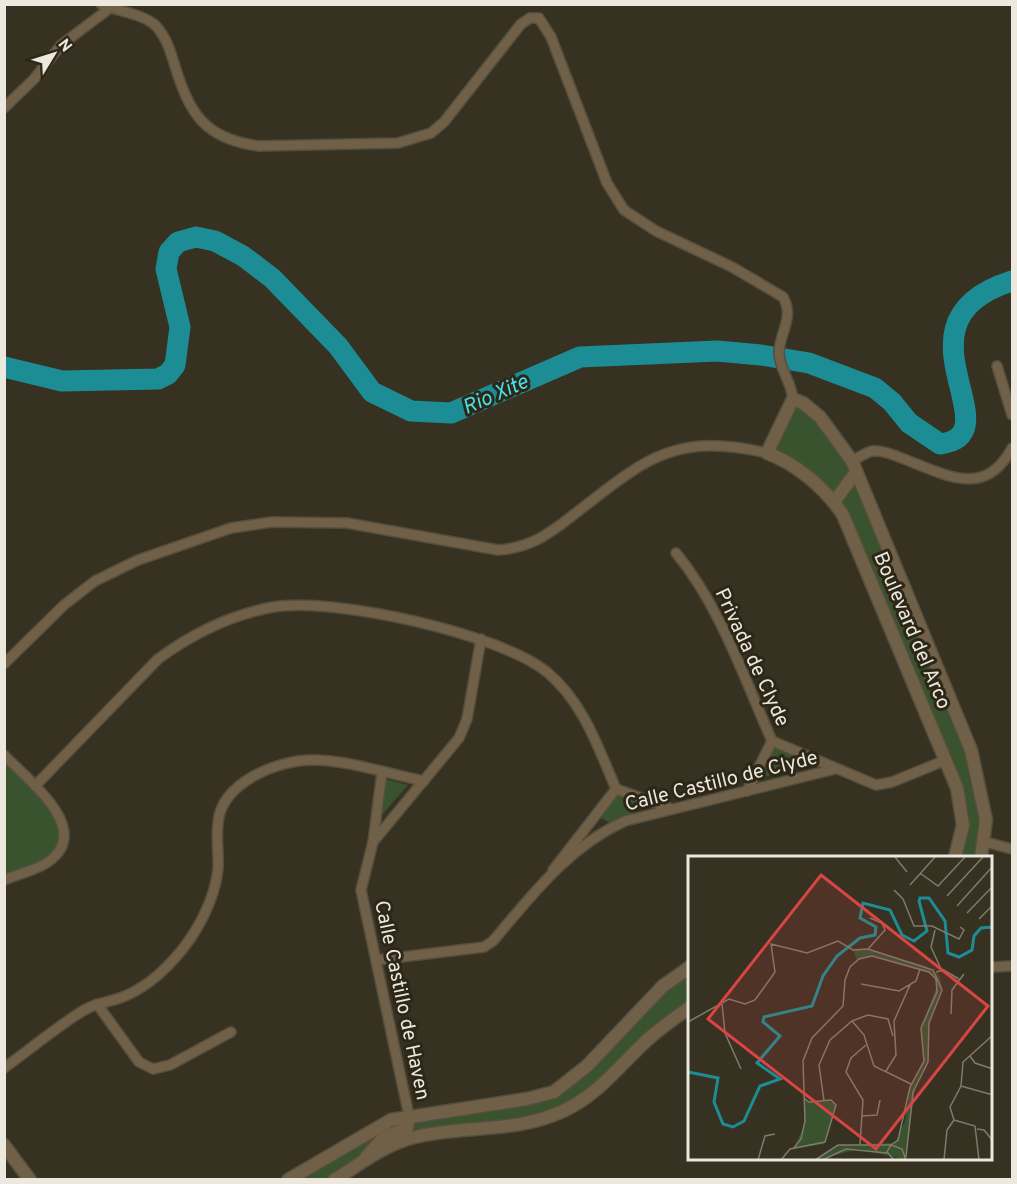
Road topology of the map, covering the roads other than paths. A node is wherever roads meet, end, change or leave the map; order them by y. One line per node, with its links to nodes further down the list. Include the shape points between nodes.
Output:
1 (100, 4): 2 (street)
2 (110, 8): 3 (street, via 61,45); 5 (street, via 142,17 154,25 170,50 192,112 204,124 240,144 259,146 398,143 431,133 444,122 520,24 539,18 551,37 614,197 624,210 638,221 778,292 789,310 778,357 790,380)
3 (4, 108)
4 (997, 366): 6 (street)
5 (794, 399): 8 (street); 9 (street, Boulevard del Arco, via 819,417)
6 (1012, 416)
7 (1012, 448): 9 (street, via 999,467 973,480 954,478 888,453 872,451)
8 (767, 453): 10 (street, Boulevard del Arco, via 785,460); 13 (street, via 738,446 687,447 666,453 637,465 537,542 515,549 498,550 347,523 272,522 231,528 138,560 95,581 64,605)
9 (854, 466): 10 (street); 25 (street, Boulevard del Arco, via 971,750 984,800)
10 (834, 502): 16 (street, Boulevard del Arco, via 854,538)
11 (676, 553): 14 (street, Privada de Clyde, via 696,579)
12 (481, 639): 19 (street, Calle Castillo de Haven, via 464,727); 20 (street, via 324,605 285,606 237,617 201,631 158,659); 21 (street, via 525,657 565,689 582,714)
13 (4, 664)
14 (772, 741): 17 (street, Privada de Clyde); 22 (street, Privada de Clyde)
15 (4, 755): 20 (street)
16 (946, 760): 17 (street, Privada de Clyde, via 876,785); 27 (street, Boulevard del Arco, via 963,825)
17 (836, 769): 22 (street, Calle Castillo de Clyde)
18 (382, 772): 19 (street); 24 (street); 35 (street, via 305,760 280,766 236,788 221,809 218,872 202,919 188,942 149,983)
19 (424, 781): 24 (street, Calle Castillo de Haven)
20 (35, 786): 30 (street, via 61,816 63,842 57,855 46,864)
21 (616, 789): 23 (street); 29 (street)
22 (747, 791): 23 (street, Calle Castillo de Clyde)
23 (672, 809): 29 (street, Calle Castillo de Clyde, via 609,828)
24 (373, 842): 31 (street, Calle Castillo de Haven, via 361,890)
25 (985, 842): 26 (street); 28 (street, Boulevard del Arco)
26 (1012, 849)
27 (955, 856)
28 (981, 856)
29 (553, 870): 31 (street, Calle Castillo de Clyde, via 484,947)
30 (4, 880)
31 (376, 960): 39 (street, Calle Castillo de Haven)
32 (1012, 966): 33 (street)
33 (993, 967)
34 (688, 968): 39 (street, via 663,986 587,1066 554,1092 527,1100)
35 (97, 1004): 37 (street, via 139,1062 153,1069 170,1065); 38 (street)
36 (688, 1008): 41 (street, via 651,1036 603,1085 561,1112 525,1124 414,1137)
37 (231, 1032)
38 (4, 1068)
39 (409, 1116): 41 (street, via 407,1128 384,1137); 43 (street, via 377,1127)
40 (4, 1145): 42 (street)
41 (362, 1162): 44 (street)
42 (30, 1179)
43 (288, 1179)
44 (334, 1179)

